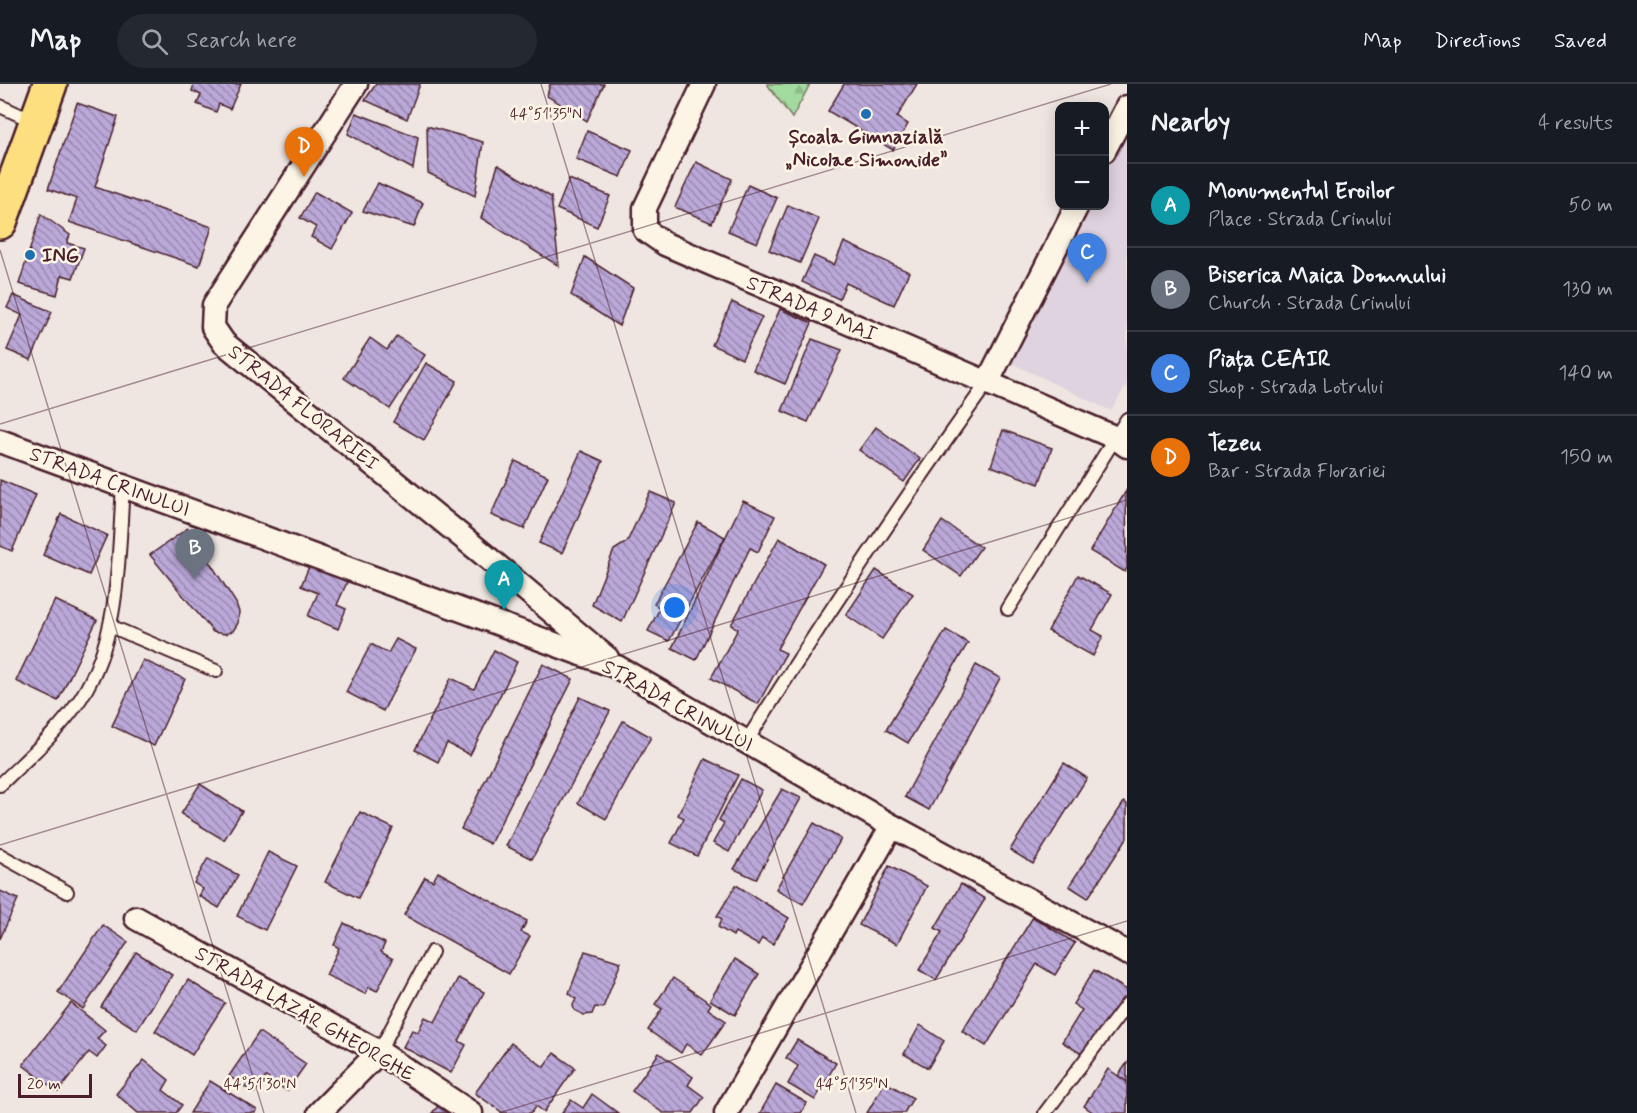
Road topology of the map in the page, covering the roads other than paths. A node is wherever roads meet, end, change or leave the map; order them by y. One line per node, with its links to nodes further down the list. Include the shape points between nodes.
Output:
1 (50, 84): 6 (main road)
2 (356, 84): 16 (street, STRADA FLORARIEI, via 214,305 213,327 224,343)
3 (704, 84): 10 (street, STRADA 9 MAI, via 645,208 645,230 665,244)
4 (0, 106): 6 (lane)
5 (1127, 106): 7 (street)
6 (36, 122): 9 (main road)
7 (1109, 141)
8 (1075, 210): 10 (street)
9 (0, 222)
10 (987, 382): 11 (street, STRADA 9 MAI); 18 (lane, via 922,473)
11 (1123, 434): 14 (lane)
12 (0, 441): 13 (street, STRADA CRINULUI)
13 (123, 486): 15 (lane); 16 (street, STRADA CRINULUI)
14 (1008, 609)
15 (110, 626): 17 (lane); 19 (lane, via 81,698 58,728)
16 (617, 667): 18 (street, STRADA CRINULUI)
17 (216, 670)
18 (746, 742): 20 (street, STRADA CRINULUI)
19 (0, 785)
20 (892, 826): 25 (street, STRADA CRINULUI); 30 (street)
21 (0, 855): 22 (lane)
22 (67, 892)
23 (136, 918): 27 (street, STRADA LAZĂR GHEORGHE)
24 (432, 952): 27 (lane)
25 (1127, 952)
26 (1127, 1004): 31 (lane)
27 (379, 1052): 28 (street); 29 (street, STRADA LAZĂR GHEORGHE)
28 (319, 1113)
29 (471, 1113)
30 (726, 1113)
31 (1045, 1113)

